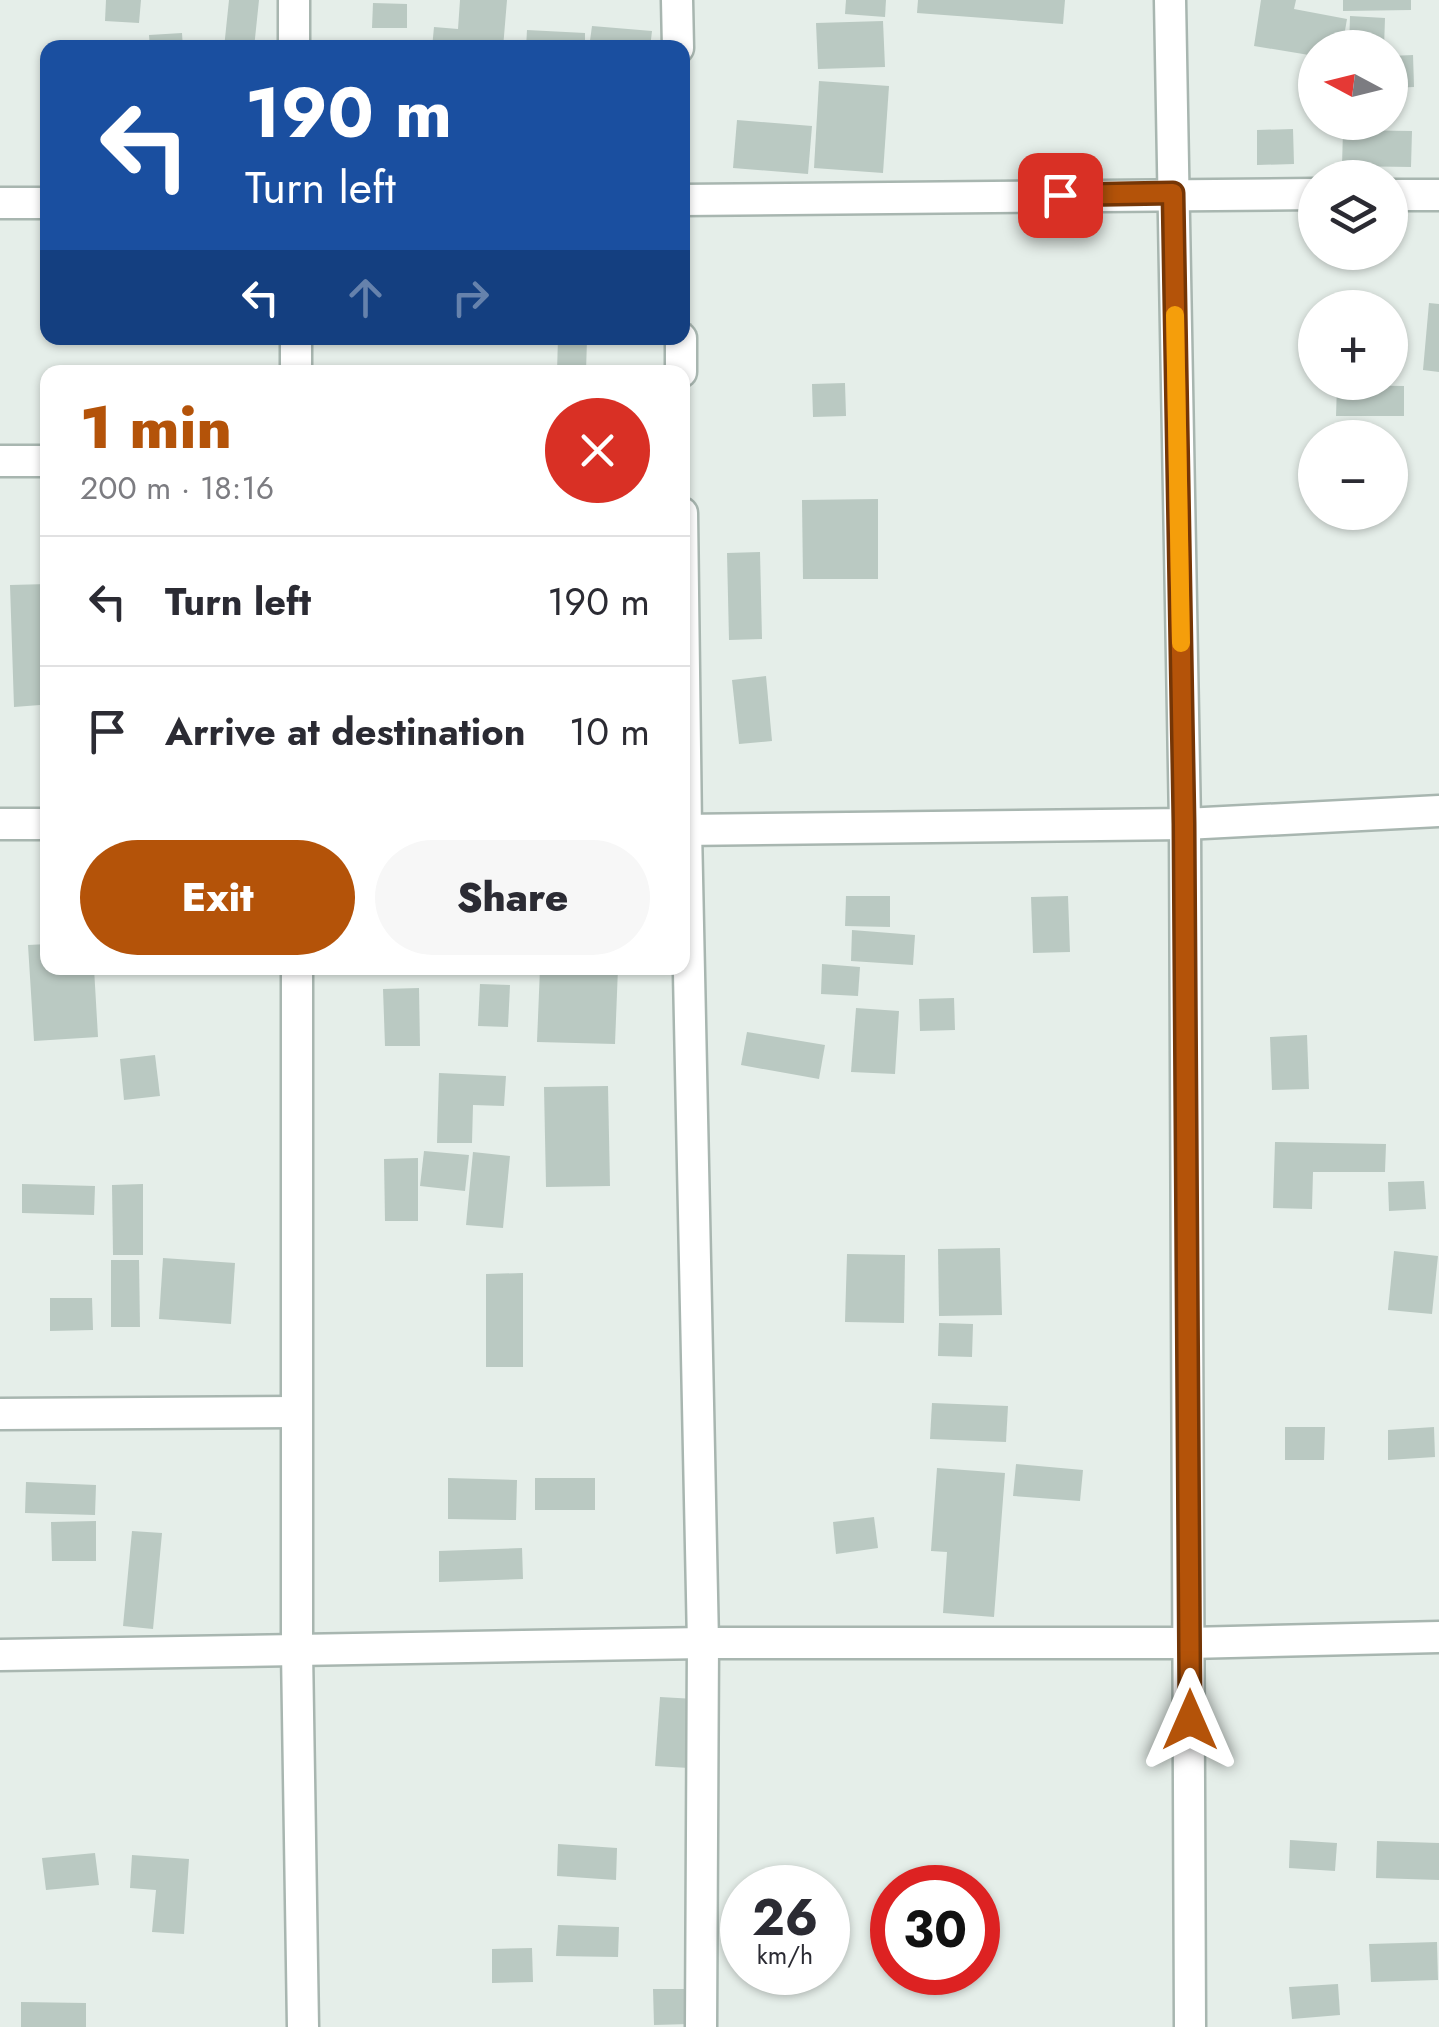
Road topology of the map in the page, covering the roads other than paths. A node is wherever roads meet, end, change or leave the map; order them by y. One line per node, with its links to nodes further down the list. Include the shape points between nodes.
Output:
1 (294, 0): 4 (street)
2 (677, 0): 5 (street)
3 (1170, 0): 6 (street)
4 (294, 40)
5 (678, 40)
6 (1173, 193): 7 (street); 10 (street); 18 (street)
7 (1298, 194)
8 (1408, 195): 9 (street)
9 (1439, 195)
10 (690, 200)
11 (0, 203): 12 (street)
12 (40, 203)
13 (0, 461): 14 (street)
14 (40, 461)
15 (1439, 811): 18 (street)
16 (0, 824): 17 (street)
17 (40, 824)
18 (1184, 824): 19 (street); 26 (street)
19 (690, 830)
20 (297, 975): 22 (street)
21 (687, 975): 25 (street)
22 (295, 1412): 23 (street); 27 (street)
23 (0, 1414)
24 (1439, 1637): 26 (street)
25 (703, 1643): 26 (street); 27 (street); 30 (street)
26 (1190, 1643): 31 (street)
27 (296, 1652): 28 (street); 29 (street)
28 (0, 1655)
29 (302, 2027)
30 (702, 2027)
31 (1190, 2027)

